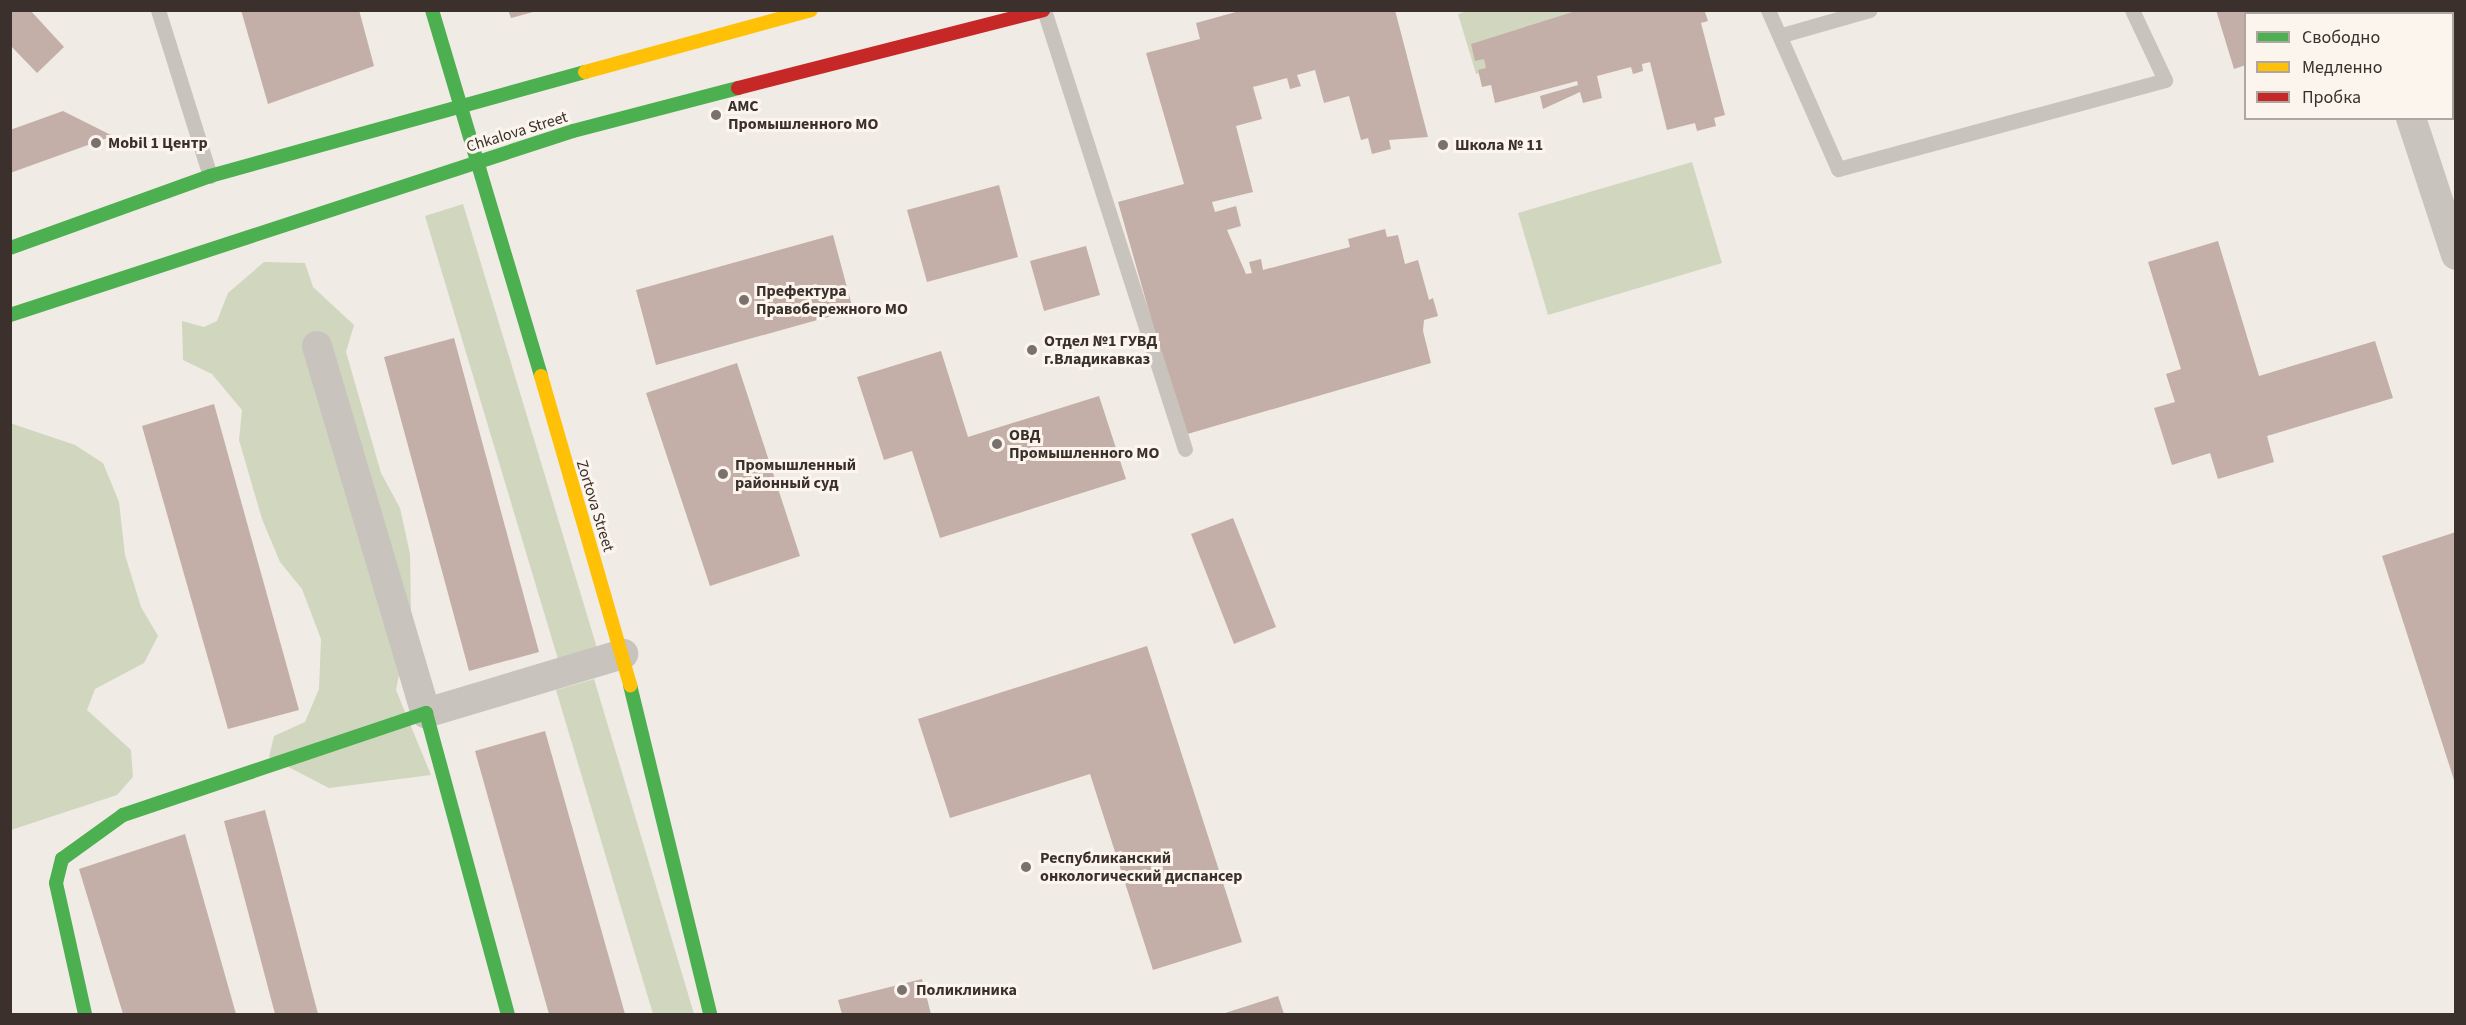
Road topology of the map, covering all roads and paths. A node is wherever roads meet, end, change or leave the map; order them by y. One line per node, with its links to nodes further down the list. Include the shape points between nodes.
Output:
1 (158, 10): 12 (lane)
2 (432, 10): 9 (main road, Zortova Street)
3 (812, 10): 9 (main road)
4 (1043, 10): 11 (main road, Chkalova Street, via 573,131); 17 (lane)
5 (1768, 10): 8 (lane)
6 (1870, 10): 8 (lane)
7 (2132, 10): 8 (lane, via 2164,80 1838,169)
8 (1782, 35)
9 (459, 104): 11 (main road, Zortova Street); 12 (main road)
10 (2412, 120): 14 (street)
11 (476, 162): 15 (main road, Chkalova Street); 18 (main road, Zortova Street)
12 (210, 176): 13 (main road)
13 (10, 248)
14 (2456, 255)
15 (10, 315)
16 (317, 346): 19 (street)
17 (1185, 449)
18 (622, 654): 19 (street); 22 (main road, Zortova Street)
19 (426, 713): 20 (main road, via 123,815 62,859 56,883); 21 (main road)
20 (85, 1014)
21 (508, 1014)
22 (710, 1014)

